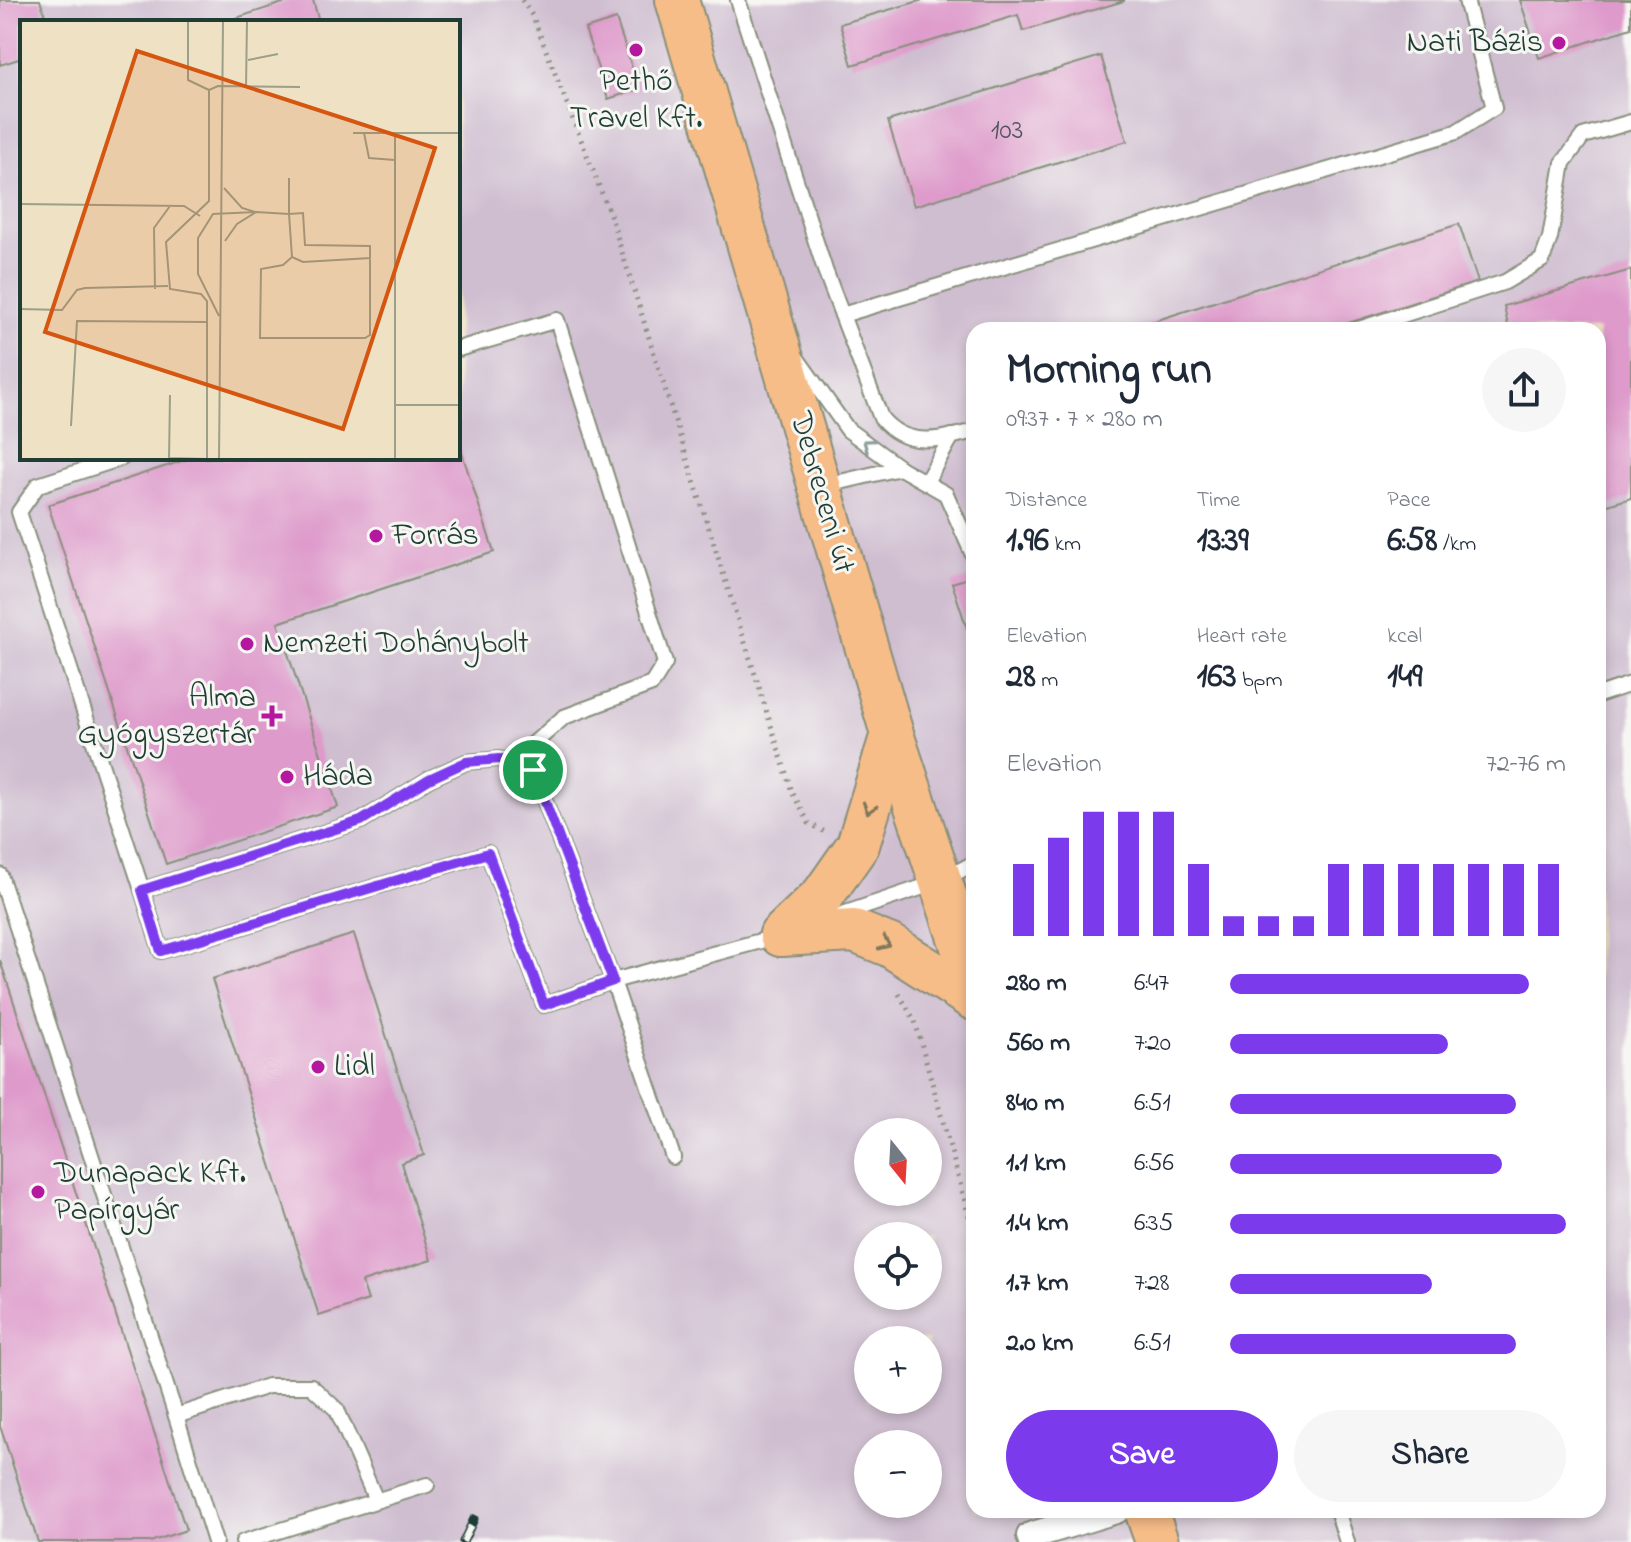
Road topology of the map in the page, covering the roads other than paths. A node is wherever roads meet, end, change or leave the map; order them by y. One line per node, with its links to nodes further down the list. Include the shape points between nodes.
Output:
1 (677, 0): 7 (main road, Debreceni út)
2 (738, 0): 5 (lane)
3 (1466, 0): 5 (lane, via 1494,108 1456,132)
4 (1631, 122): 6 (lane, via 1583,136 1563,163 1542,260 1505,282)
5 (842, 315): 10 (lane, via 881,418 891,431 920,441)
6 (1381, 322)
7 (775, 330): 12 (lane, one-way to 7, via 848,430); 14 (main road, Debreceni út)
8 (460, 348): 19 (lane, via 557,320 665,663 652,684 564,717 532,745)
9 (966, 433): 10 (lane)
10 (952, 436): 13 (lane)
11 (116, 460): 22 (lane, via 38,485 19,512)
12 (900, 468): 13 (lane); 14 (lane)
13 (926, 482): 15 (lane, via 946,494)
14 (818, 487): 18 (main road, Debreceni út)
15 (966, 535)
16 (1631, 684): 17 (lane)
17 (1606, 692)
18 (892, 734): 20 (main road, Debreceni út); 24 (main road, one-way to 24, via 858,845 823,895)
19 (533, 770): 22 (lane, via 499,759 466,762 361,821); 25 (lane)
20 (957, 872): 23 (main road, Debreceni út); 24 (lane)
21 (0, 875): 28 (lane)
22 (142, 890): 25 (lane, via 161,951 488,853 544,1005)
23 (966, 931)
24 (781, 935): 25 (lane); 26 (main road, one-way to 26, via 854,931 891,946)
25 (613, 981): 27 (lane)
26 (966, 994)
27 (673, 1157)
28 (176, 1416): 30 (lane, via 268,1386 311,1386 337,1410); 35 (lane)
29 (427, 1485): 30 (lane)
30 (376, 1500): 36 (lane)
31 (1091, 1518): 34 (street)
32 (1149, 1518): 37 (main road)
33 (1340, 1518): 38 (lane)
34 (1027, 1539)
35 (215, 1542)
36 (243, 1542)
37 (1157, 1542)
38 (1347, 1542)

